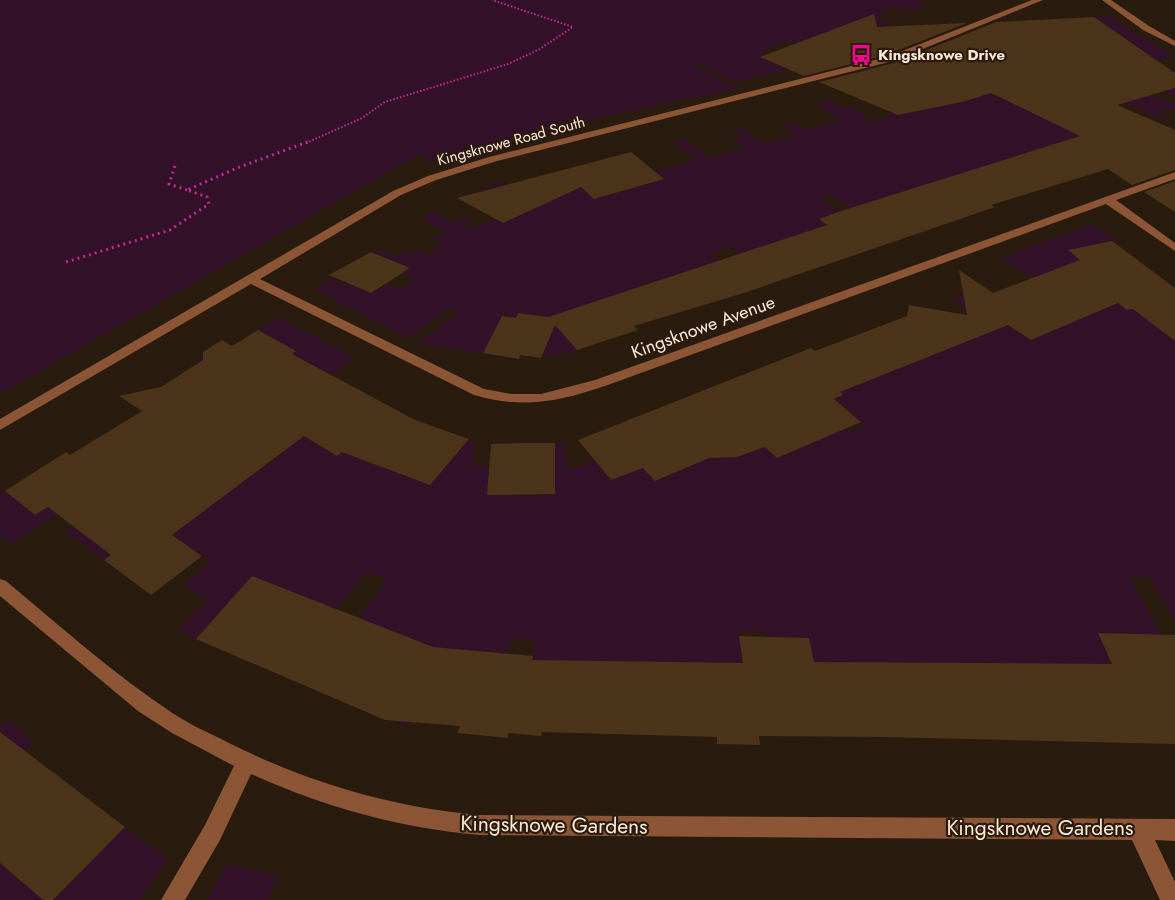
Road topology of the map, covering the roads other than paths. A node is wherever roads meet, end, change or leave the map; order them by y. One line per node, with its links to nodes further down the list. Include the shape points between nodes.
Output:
1 (1039, 0): 7 (street, Kingsknowe Road South, via 890,59 455,170 397,193)
2 (1106, 0): 3 (street)
3 (1175, 44)
4 (1175, 175): 5 (street, Kingsknowe Avenue)
5 (1107, 200): 6 (street); 7 (street, Kingsknowe Avenue, via 600,383 559,397 534,400 479,392)
6 (1175, 248)
7 (251, 279): 8 (street, Kingsknowe Road South)
8 (0, 425)
9 (0, 586): 10 (street, Kingsknowe Gardens, via 104,674 169,722)
10 (246, 762): 11 (street, Kingsknowe Gardens, via 380,811 452,824); 13 (street, via 192,871)
11 (1138, 829): 12 (street, Kingsknowe Gardens); 14 (street)
12 (1175, 830)
13 (172, 900)
14 (1172, 900)

